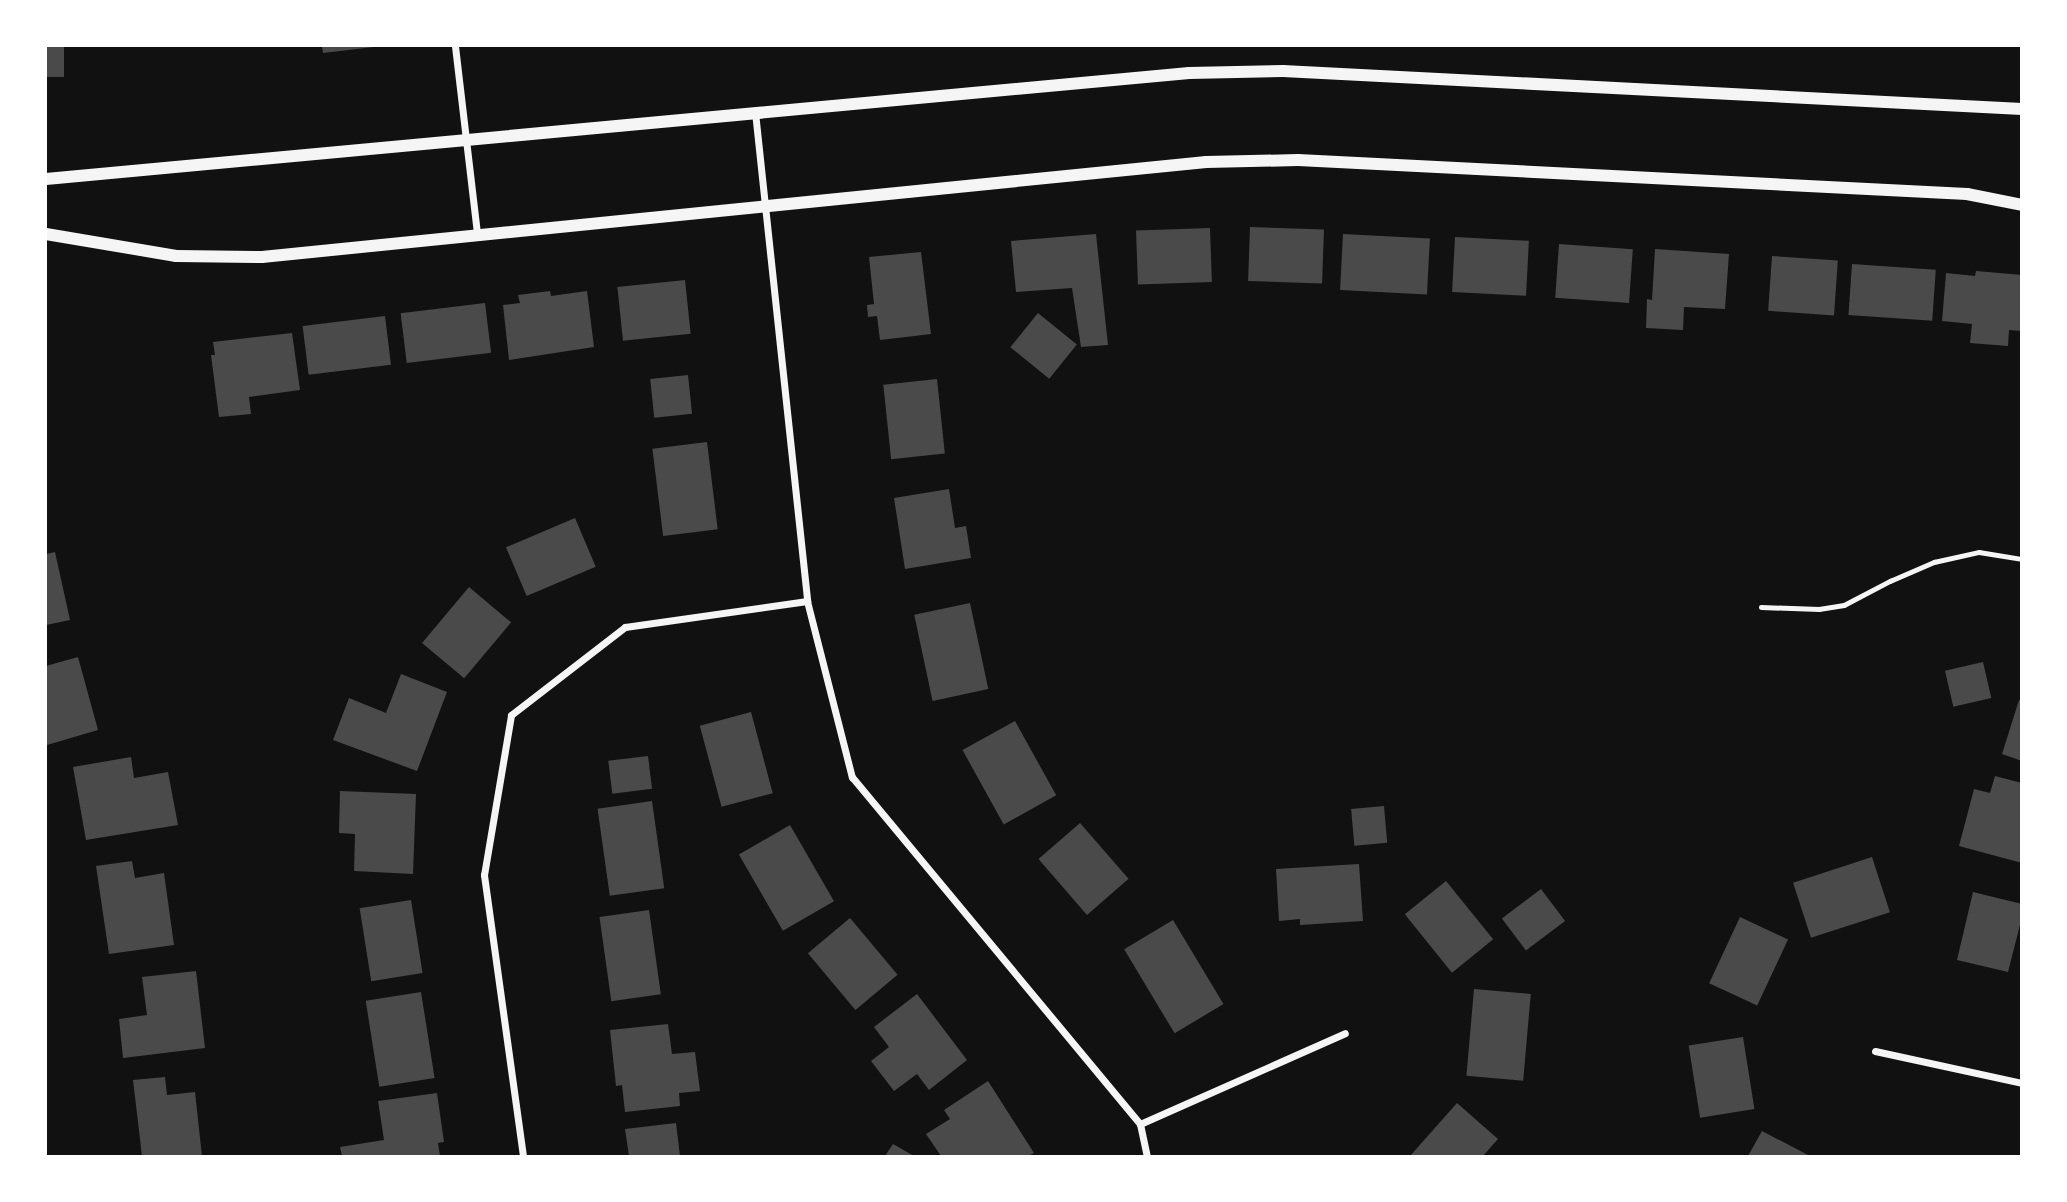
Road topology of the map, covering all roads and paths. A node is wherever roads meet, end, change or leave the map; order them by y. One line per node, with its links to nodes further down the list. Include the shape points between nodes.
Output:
1 (455, 46): 4 (street)
2 (2021, 109): 3 (street, via 1283,71 1189,73)
3 (755, 112): 4 (street); 6 (street)
4 (466, 139): 5 (street); 8 (street)
5 (46, 179)
6 (764, 205): 7 (street, via 1206,162 1298,160 1967,194); 8 (street); 11 (street)
7 (2021, 205)
8 (477, 233): 9 (street, via 225,259 176,256)
9 (46, 234)
10 (2021, 559): 12 (path, via 1979,552 1934,562 1844,605)
11 (807, 601): 16 (street, via 852,777); 17 (street, via 625,627 511,715 484,875)
12 (1760, 607)
13 (1345, 1033): 16 (street)
14 (1875, 1051): 15 (street)
15 (2021, 1083)
16 (1140, 1124): 18 (street)
17 (523, 1157)
18 (1147, 1157)

